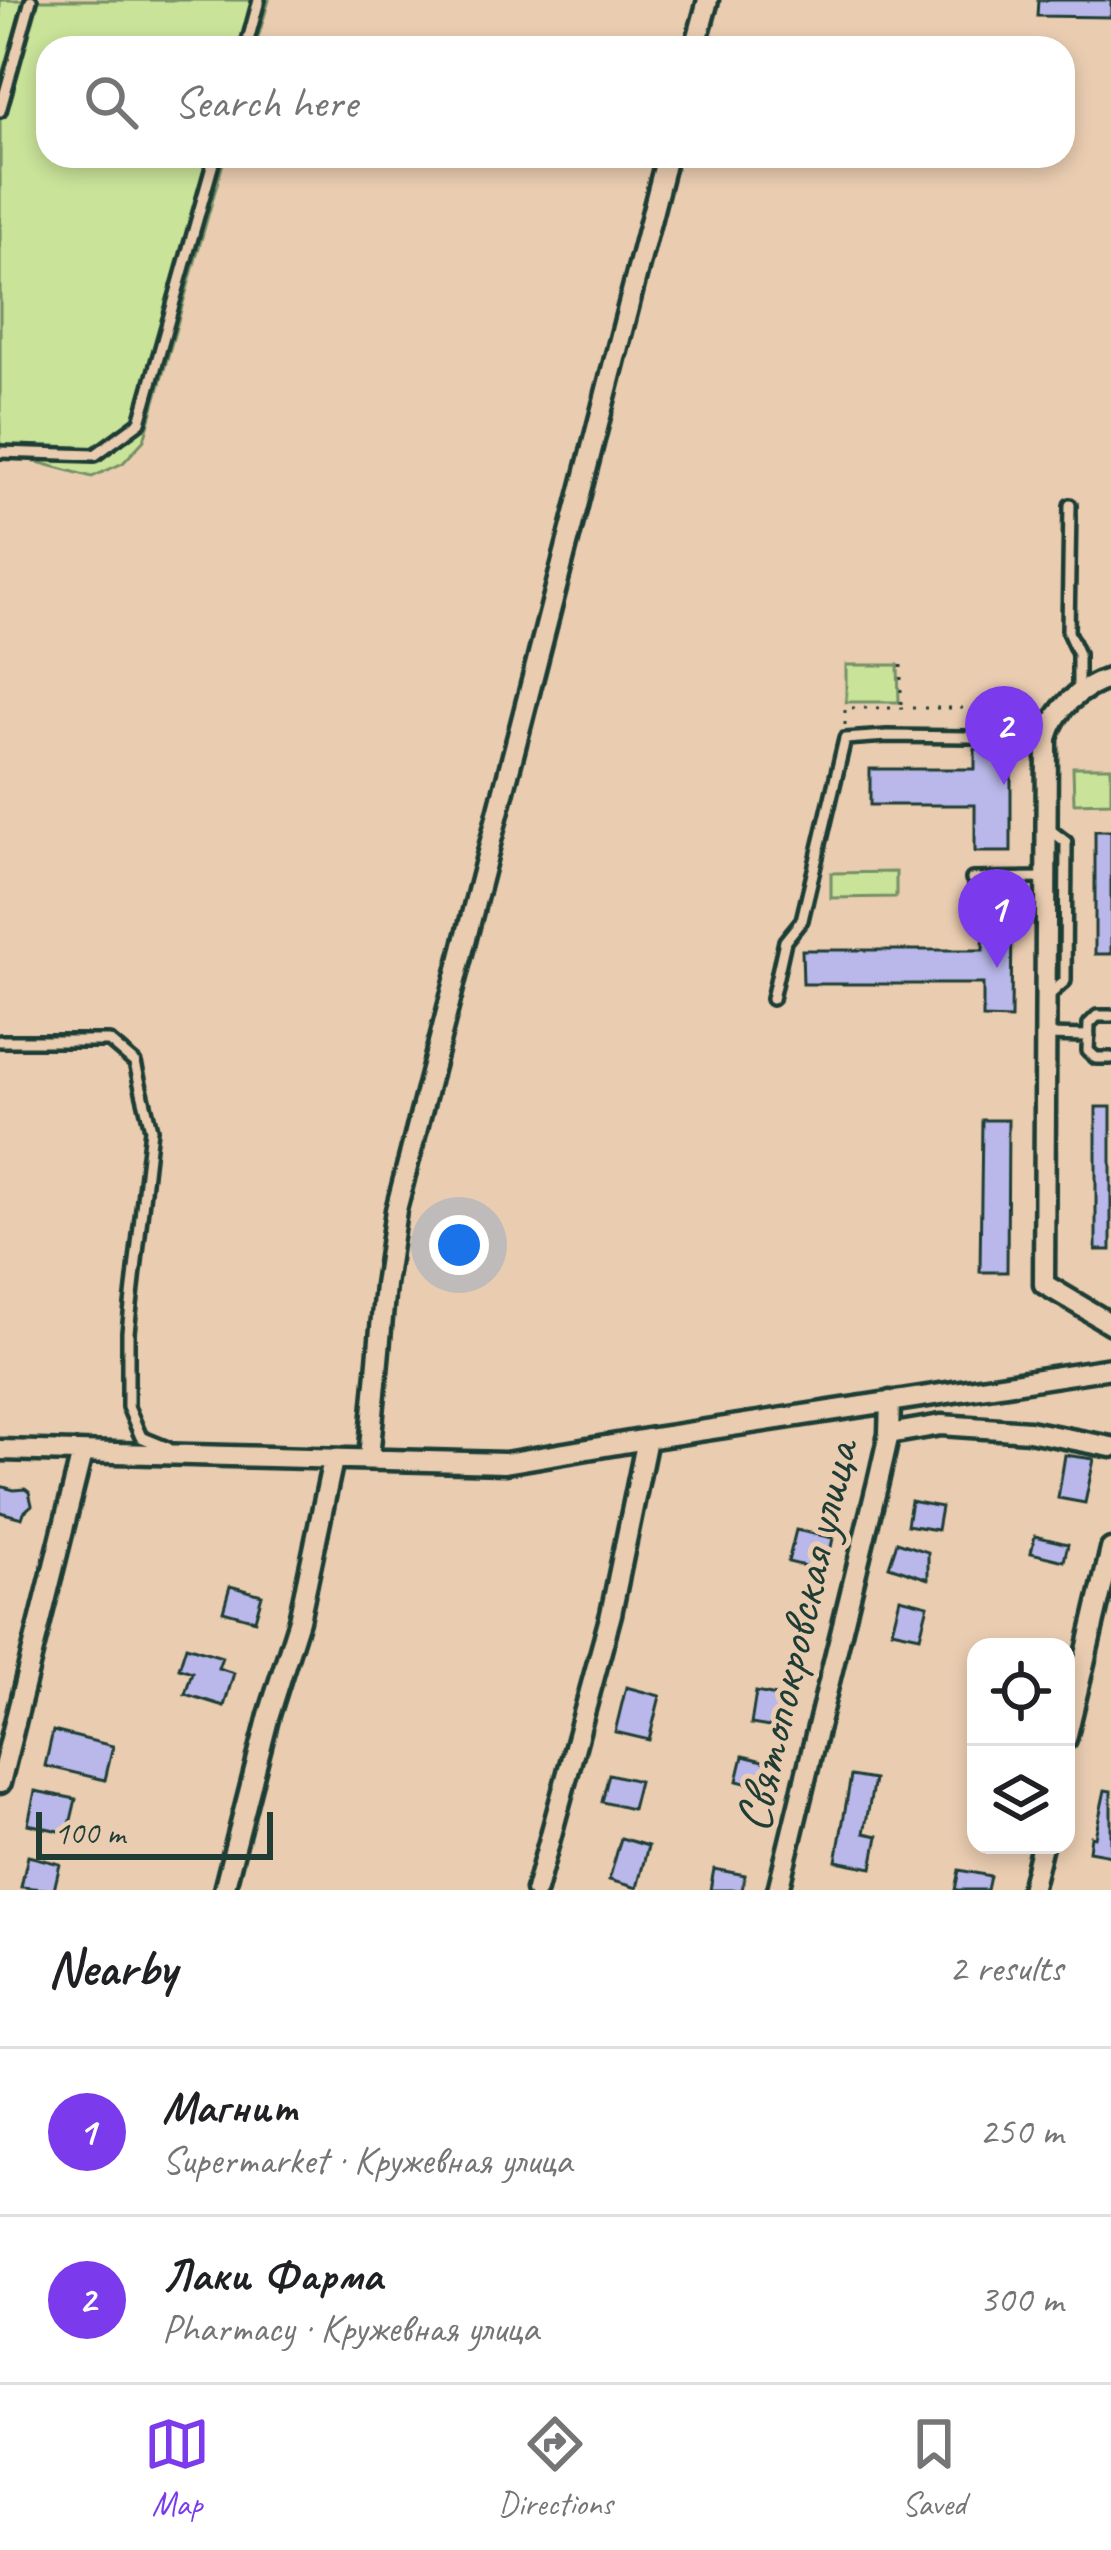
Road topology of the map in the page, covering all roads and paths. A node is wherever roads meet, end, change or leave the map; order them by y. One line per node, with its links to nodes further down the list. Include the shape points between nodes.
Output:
1 (31, 0): 6 (lane)
2 (259, 0): 4 (lane)
3 (708, 0): 5 (street)
4 (249, 36)
5 (698, 36)
6 (0, 112)
7 (212, 168): 9 (lane, via 140,422 95,455)
8 (665, 168): 37 (street, via 396,1210)
9 (0, 452)
10 (1070, 506): 13 (lane, via 1069,632)
11 (901, 665): 14 (path)
12 (1111, 678): 13 (street)
13 (1078, 694): 16 (street)
14 (901, 708): 15 (path, via 987,708 987,728 1015,728); 17 (path, via 845,708)
15 (1015, 737): 16 (lane); 17 (lane)
16 (1047, 738): 18 (street)
17 (845, 739): 22 (lane, via 802,920 785,941)
18 (1046, 828): 19 (street); 21 (lane, via 1066,842 1066,981)
19 (1046, 878): 20 (lane); 21 (street)
20 (973, 879)
21 (1046, 998): 24 (street)
22 (772, 999)
23 (1111, 1016): 25 (lane, via 1097,1016)
24 (1046, 1035): 25 (lane); 28 (street, via 1044,1284)
25 (1088, 1036): 27 (lane, via 1088,1051)
26 (0, 1041): 36 (lane, via 109,1041 135,1063 151,1129 128,1332 128,1407 142,1437)
27 (1111, 1058)
28 (1111, 1324)
29 (1111, 1368): 30 (street)
30 (890, 1401): 31 (street, Святопокровская улица); 32 (street)
31 (889, 1434): 33 (street, via 941,1425); 45 (street, Святопокровская улица)
32 (647, 1438): 37 (street, via 505,1463); 44 (street, via 611,1614)
33 (1111, 1447)
34 (0, 1450): 35 (street)
35 (82, 1453): 36 (street); 41 (street)
36 (184, 1454): 38 (street)
37 (369, 1458): 38 (street)
38 (333, 1460): 43 (street)
39 (1111, 1549): 40 (street)
40 (1075, 1701)
41 (0, 1783)
42 (1040, 1854): 46 (street)
43 (224, 1890)
44 (536, 1890)
45 (778, 1890)
46 (1031, 1890)

